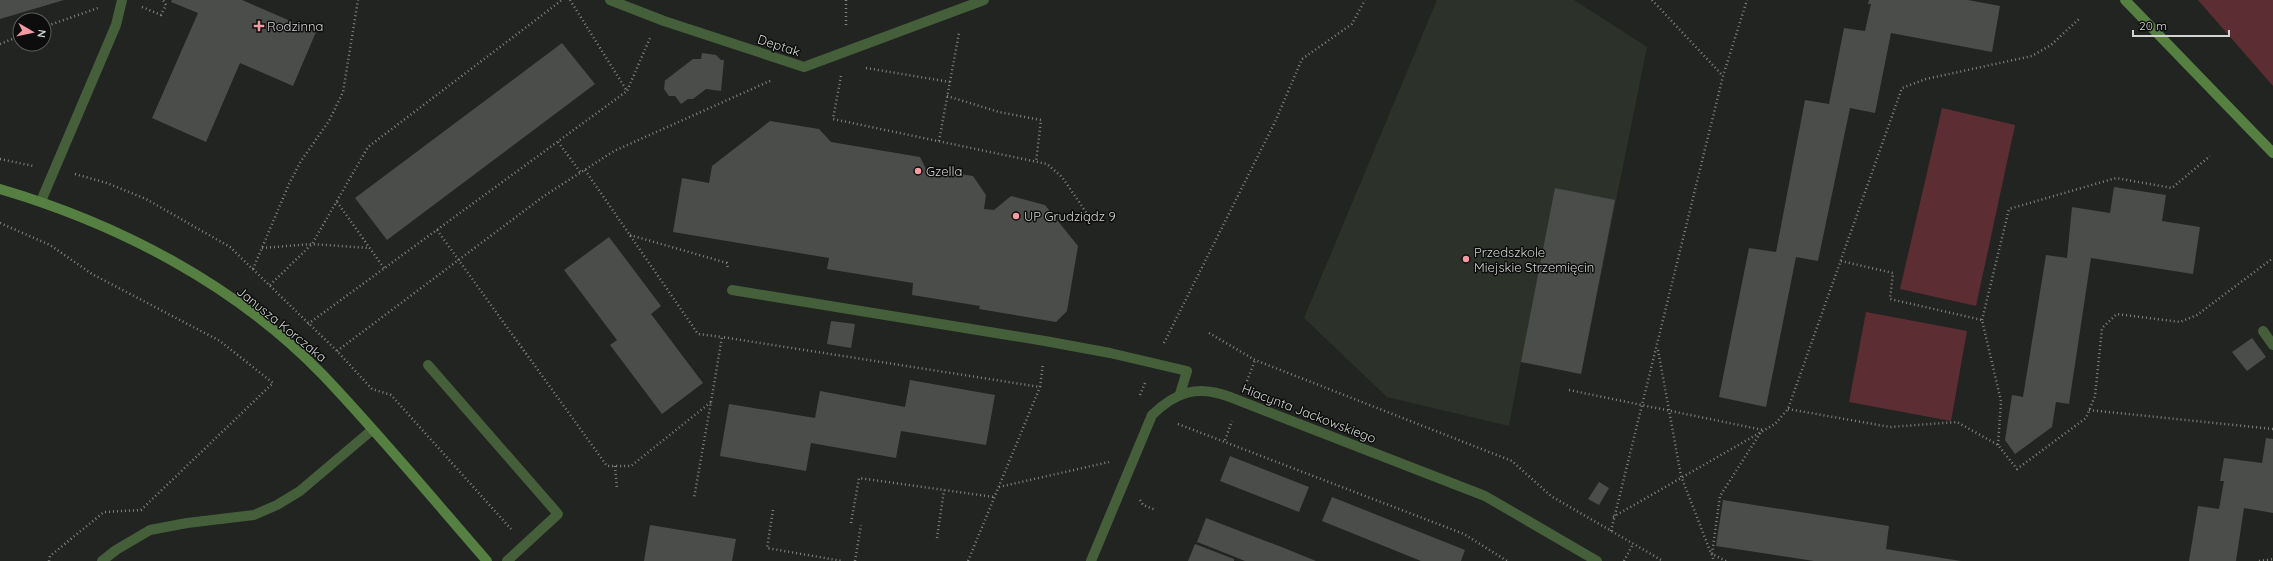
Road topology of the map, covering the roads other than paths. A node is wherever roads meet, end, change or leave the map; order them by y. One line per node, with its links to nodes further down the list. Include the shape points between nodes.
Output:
1 (122, 0): 7 (street, via 116,24)
2 (610, 0): 3 (street, Deptak, via 658,19 804,67)
3 (984, 0)
4 (2125, 0): 5 (street)
5 (2273, 153)
6 (0, 189): 7 (street, Janusza Korczaka)
7 (41, 201): 13 (street, Janusza Korczaka, via 150,248 248,310 322,375)
8 (732, 290): 12 (street, via 1045,341 1154,363 1187,371)
9 (2263, 331): 10 (street)
10 (2273, 345)
11 (428, 365): 16 (street, via 558,514)
12 (1180, 394): 17 (street, Hiacynta Jackowskiego, via 1164,403 1152,415); 18 (street, Hiacynta Jackowskiego, via 1199,390 1216,392 1486,496)
13 (372, 430): 14 (street, via 300,491 278,505 254,515 150,530); 15 (street, Janusza Korczaka)
14 (102, 561)
15 (487, 561)
16 (507, 561)
17 (1091, 561)
18 (1597, 561)

